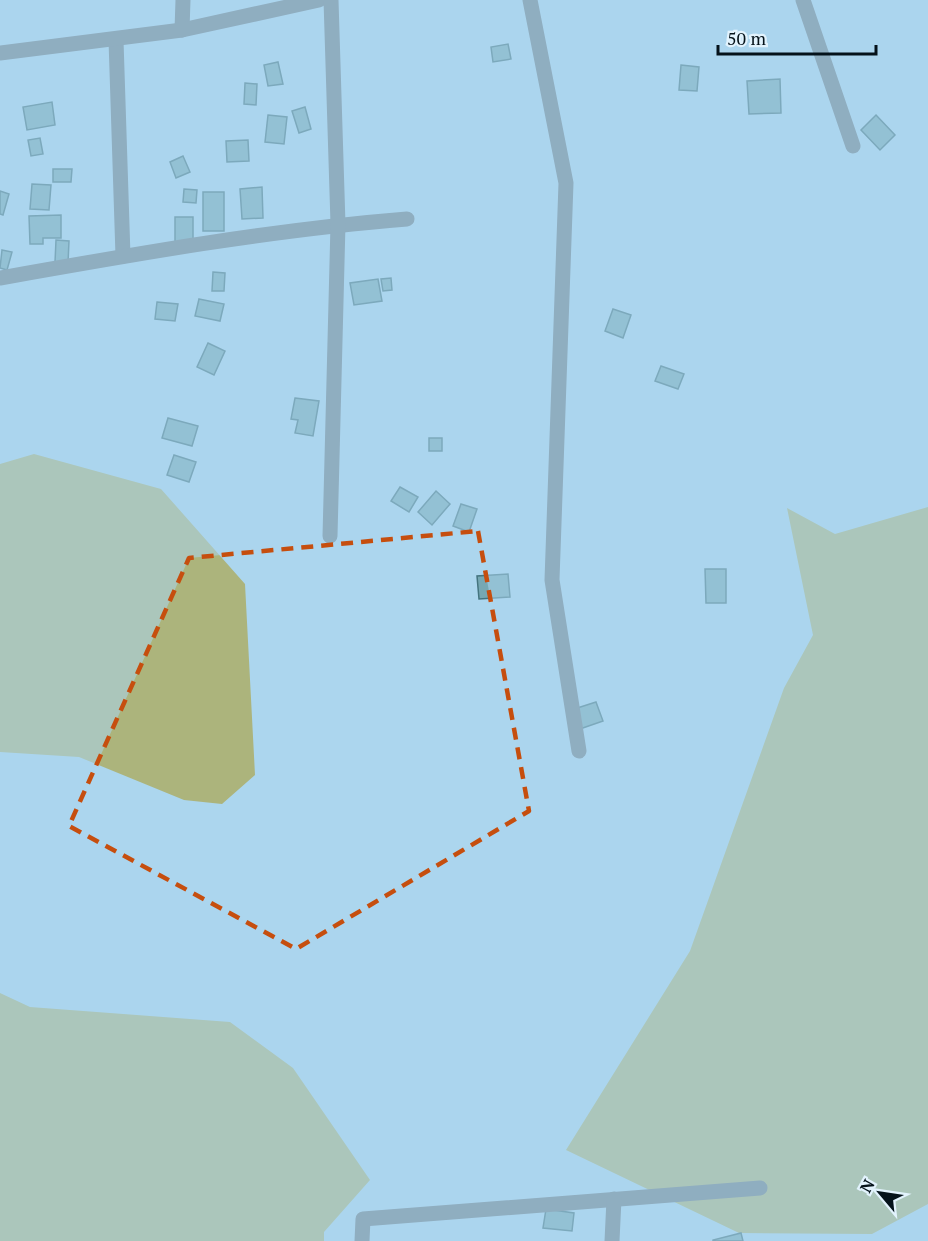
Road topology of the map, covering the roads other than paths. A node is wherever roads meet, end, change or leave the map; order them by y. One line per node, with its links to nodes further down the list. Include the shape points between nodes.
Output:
1 (183, 0): 6 (street)
2 (320, 0): 6 (street)
3 (332, 0): 11 (street)
4 (530, 0): 15 (street, via 566,183 552,580)
5 (803, 0): 9 (street)
6 (182, 30): 7 (street)
7 (116, 39): 8 (street); 12 (street)
8 (0, 53)
9 (853, 146)
10 (407, 219): 11 (street)
11 (338, 224): 12 (street); 14 (street)
12 (123, 256): 13 (street)
13 (0, 278)
14 (330, 536)
15 (579, 751)
16 (760, 1188): 17 (street)
17 (614, 1199): 18 (street, via 363,1219); 19 (street)
18 (362, 1241)
19 (612, 1241)

